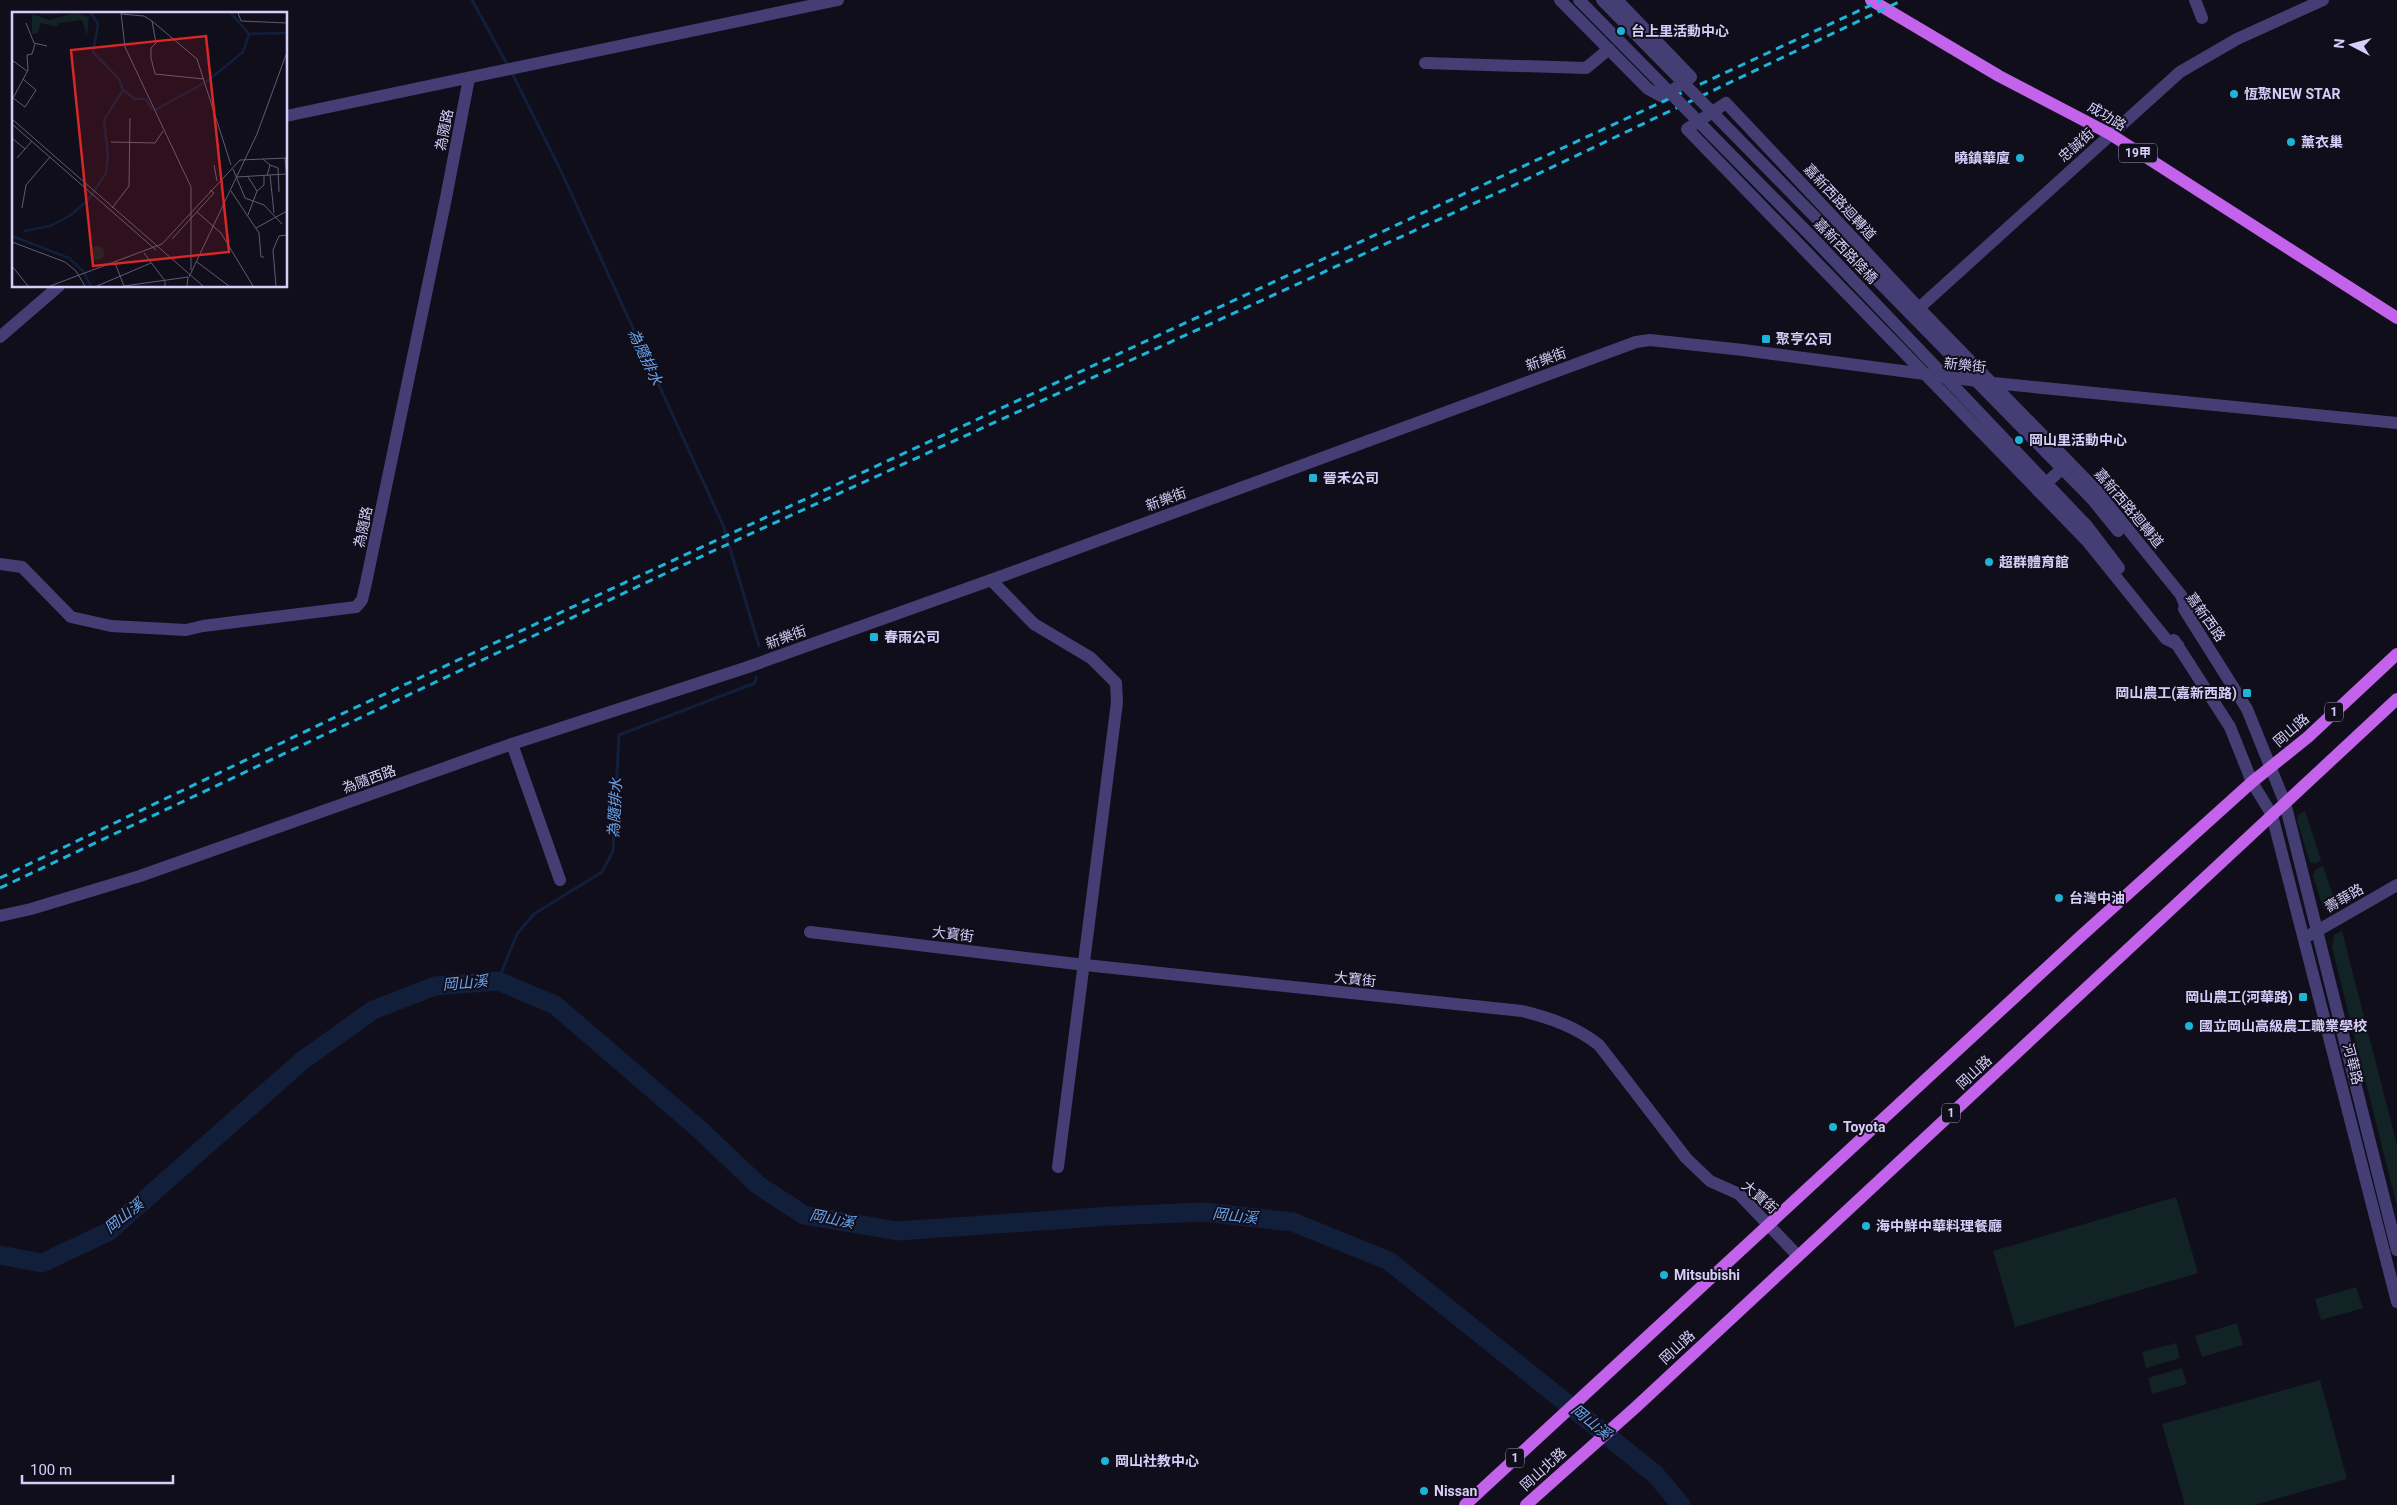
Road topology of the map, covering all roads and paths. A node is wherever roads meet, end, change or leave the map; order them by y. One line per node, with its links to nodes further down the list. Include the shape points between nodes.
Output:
1 (838, 0): 12 (street)
2 (1560, 0): 10 (street)
3 (1579, 0): 28 (street, 嘉新西路陸橋, bridge, via 1813,238 2087,526)
4 (1602, 0): 24 (street, 嘉新西路陸橋, bridge)
5 (1617, 0): 10 (street, via 1691,77 1663,97 1648,89)
6 (1871, 0): 14 (main road, 成功路 / 19甲, via 1999,76)
7 (2195, 0): 9 (street)
8 (2323, 0): 14 (street, 忠誠街, via 2237,39 2180,72)
9 (2202, 18)
10 (1609, 49): 11 (street, via 1586,68)
11 (1425, 63)
12 (469, 78): 13 (street); 25 (street, 為隨路, via 370,566 362,600 356,607 186,630 111,626 71,617 22,568)
13 (288, 116)
14 (2110, 134): 16 (street, 忠誠街); 17 (main road, 成功路 / 19甲)
15 (58, 288): 18 (street)
16 (1919, 308): 19 (street, 嘉新西路迴轉道, via 1726,102 1687,129); 20 (street, 嘉新西路迴轉道)
17 (2397, 318)
18 (0, 337)
19 (1928, 376): 20 (street, 新樂街); 23 (street); 26 (street, 新樂街, via 1743,350 1650,340 1636,342)
20 (1993, 383): 21 (street, 新樂街); 22 (street, 嘉新西路迴轉道)
21 (2397, 423)
22 (2069, 462): 23 (street); 27 (street, 嘉新西路迴轉道, via 2097,491 2181,595)
23 (2038, 491): 28 (street, via 2087,541 2166,639)
24 (2092, 499): 27 (street, 嘉新西路)
25 (0, 564)
26 (991, 580): 30 (street, 新樂街); 42 (street, via 1034,624 1091,658 1116,683 1117,702)
27 (2189, 615): 33 (street, 嘉新西路, via 2247,709)
28 (2178, 645): 34 (street, via 2230,727)
29 (2397, 654): 33 (main road, 岡山路 / 1)
30 (748, 666): 32 (street, 為隨西路)
31 (2397, 699): 35 (main road, 1)
32 (512, 744): 37 (street); 39 (street, 為隨西路, via 140,876)
33 (2270, 768): 34 (main road, 1); 35 (street, 河華路)
34 (2252, 782): 36 (street, 河華路); 44 (main road, 岡山路 / 1)
35 (2285, 803): 36 (main road, 1); 41 (street, 河華路)
36 (2272, 815): 41 (street, 河華路); 46 (main road, 岡山路 / 1)
37 (560, 880)
38 (2397, 885): 41 (street, 壽華路)
39 (0, 916)
40 (810, 932): 42 (street, 大寶街)
41 (2311, 934): 45 (street, 河華路); 47 (street, 河華路)
42 (1085, 965): 43 (street); 44 (street, 大寶街, via 1522,1011 1555,1019 1599,1045 1686,1158 1710,1181 1739,1194)
43 (1058, 1167)
44 (1770, 1225): 46 (street, 大寶街); 49 (main road, 岡山路 / 1)
45 (2397, 1250)
46 (1798, 1256): 50 (main road, 岡山路 / 1)
47 (2393, 1265): 48 (street, 河華路)
48 (2397, 1302)
49 (1566, 1412): 51 (main road, 岡山北路 / 1)
50 (1582, 1455): 52 (main road, 岡山北路 / 1)
51 (1465, 1505)
52 (1526, 1505)

